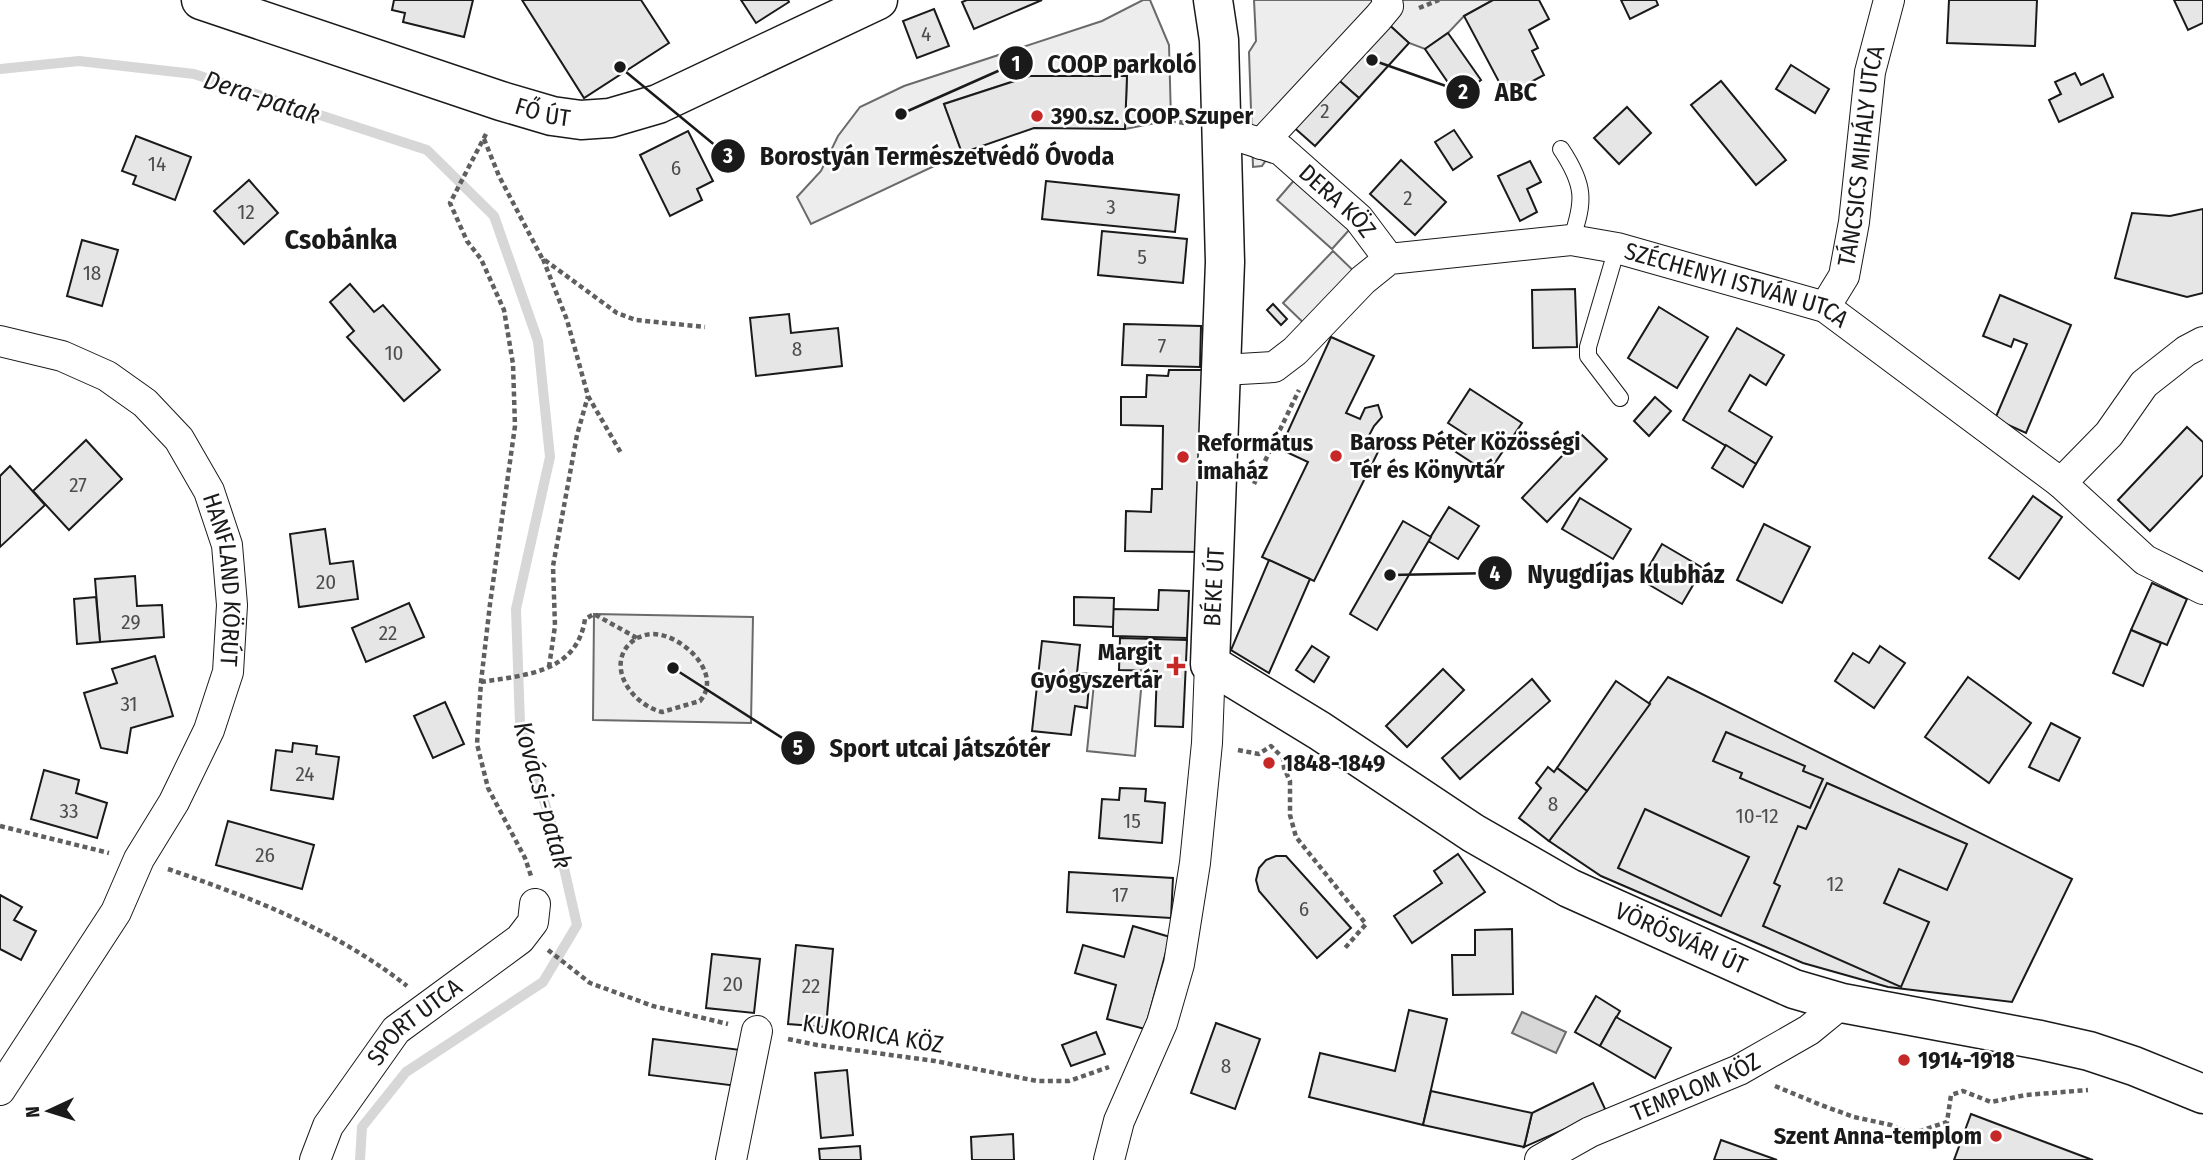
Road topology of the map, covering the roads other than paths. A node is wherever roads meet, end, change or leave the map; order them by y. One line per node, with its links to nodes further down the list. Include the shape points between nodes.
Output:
1 (201, 0): 2 (main road, FŐ ÚT, via 502,101 581,120 610,118 658,104)
2 (878, 0)
3 (1213, 0): 6 (main road, BÉKE ÚT)
4 (1387, 0): 7 (street, via 1388,6)
5 (1889, 0): 12 (street, TÁNCSICS MIHÁLY UTCA, via 1870,72 1844,276)
6 (1222, 131): 7 (street); 15 (main road, BÉKE ÚT)
7 (1271, 147): 11 (street, DERA KÖZ, via 1359,219)
8 (1561, 149): 9 (lane, via 1582,195)
9 (1571, 240): 10 (street, SZÉCHENYI ISTVÁN UTCA); 11 (street, SZÉCHENYI ISTVÁN UTCA)
10 (1617, 248): 12 (street, SZÉCHENYI ISTVÁN UTCA); 16 (lane, via 1588,356)
11 (1389, 259): 15 (street, via 1273,367)
12 (1825, 307): 17 (street, SZÉCHENYI ISTVÁN UTCA)
13 (0, 341): 23 (street, HANFLAND KÖRÚT, via 62,356 107,376 145,403 180,439 209,491 227,545 232,605 228,672 209,730 174,802 139,859 116,912)
14 (2203, 342): 17 (street, via 2144,384 2109,434)
15 (1223, 370): 19 (main road, BÉKE ÚT)
16 (1620, 398)
17 (2061, 484): 18 (street, SZÉCHENYI ISTVÁN UTCA, via 2145,560)
18 (2203, 589)
19 (1210, 664): 21 (main road, VÖRÖSVÁRI ÚT, via 1473,833 1569,888 1794,989); 27 (street, BÉKE ÚT, via 1207,743 1179,964 1162,1023 1119,1121)
20 (535, 904): 25 (street, SPORT UTCA, via 533,922 520,939 396,1030 328,1126)
21 (1842, 1003): 24 (main road, VÖRÖSVÁRI ÚT, via 2089,1051); 28 (street, TEMPLOM KÖZ, via 1809,1030 1739,1070 1590,1132)
22 (757, 1031): 26 (street)
23 (0, 1090)
24 (2203, 1094)
25 (315, 1160)
26 (731, 1160)
27 (1109, 1160)
28 (1540, 1160)

